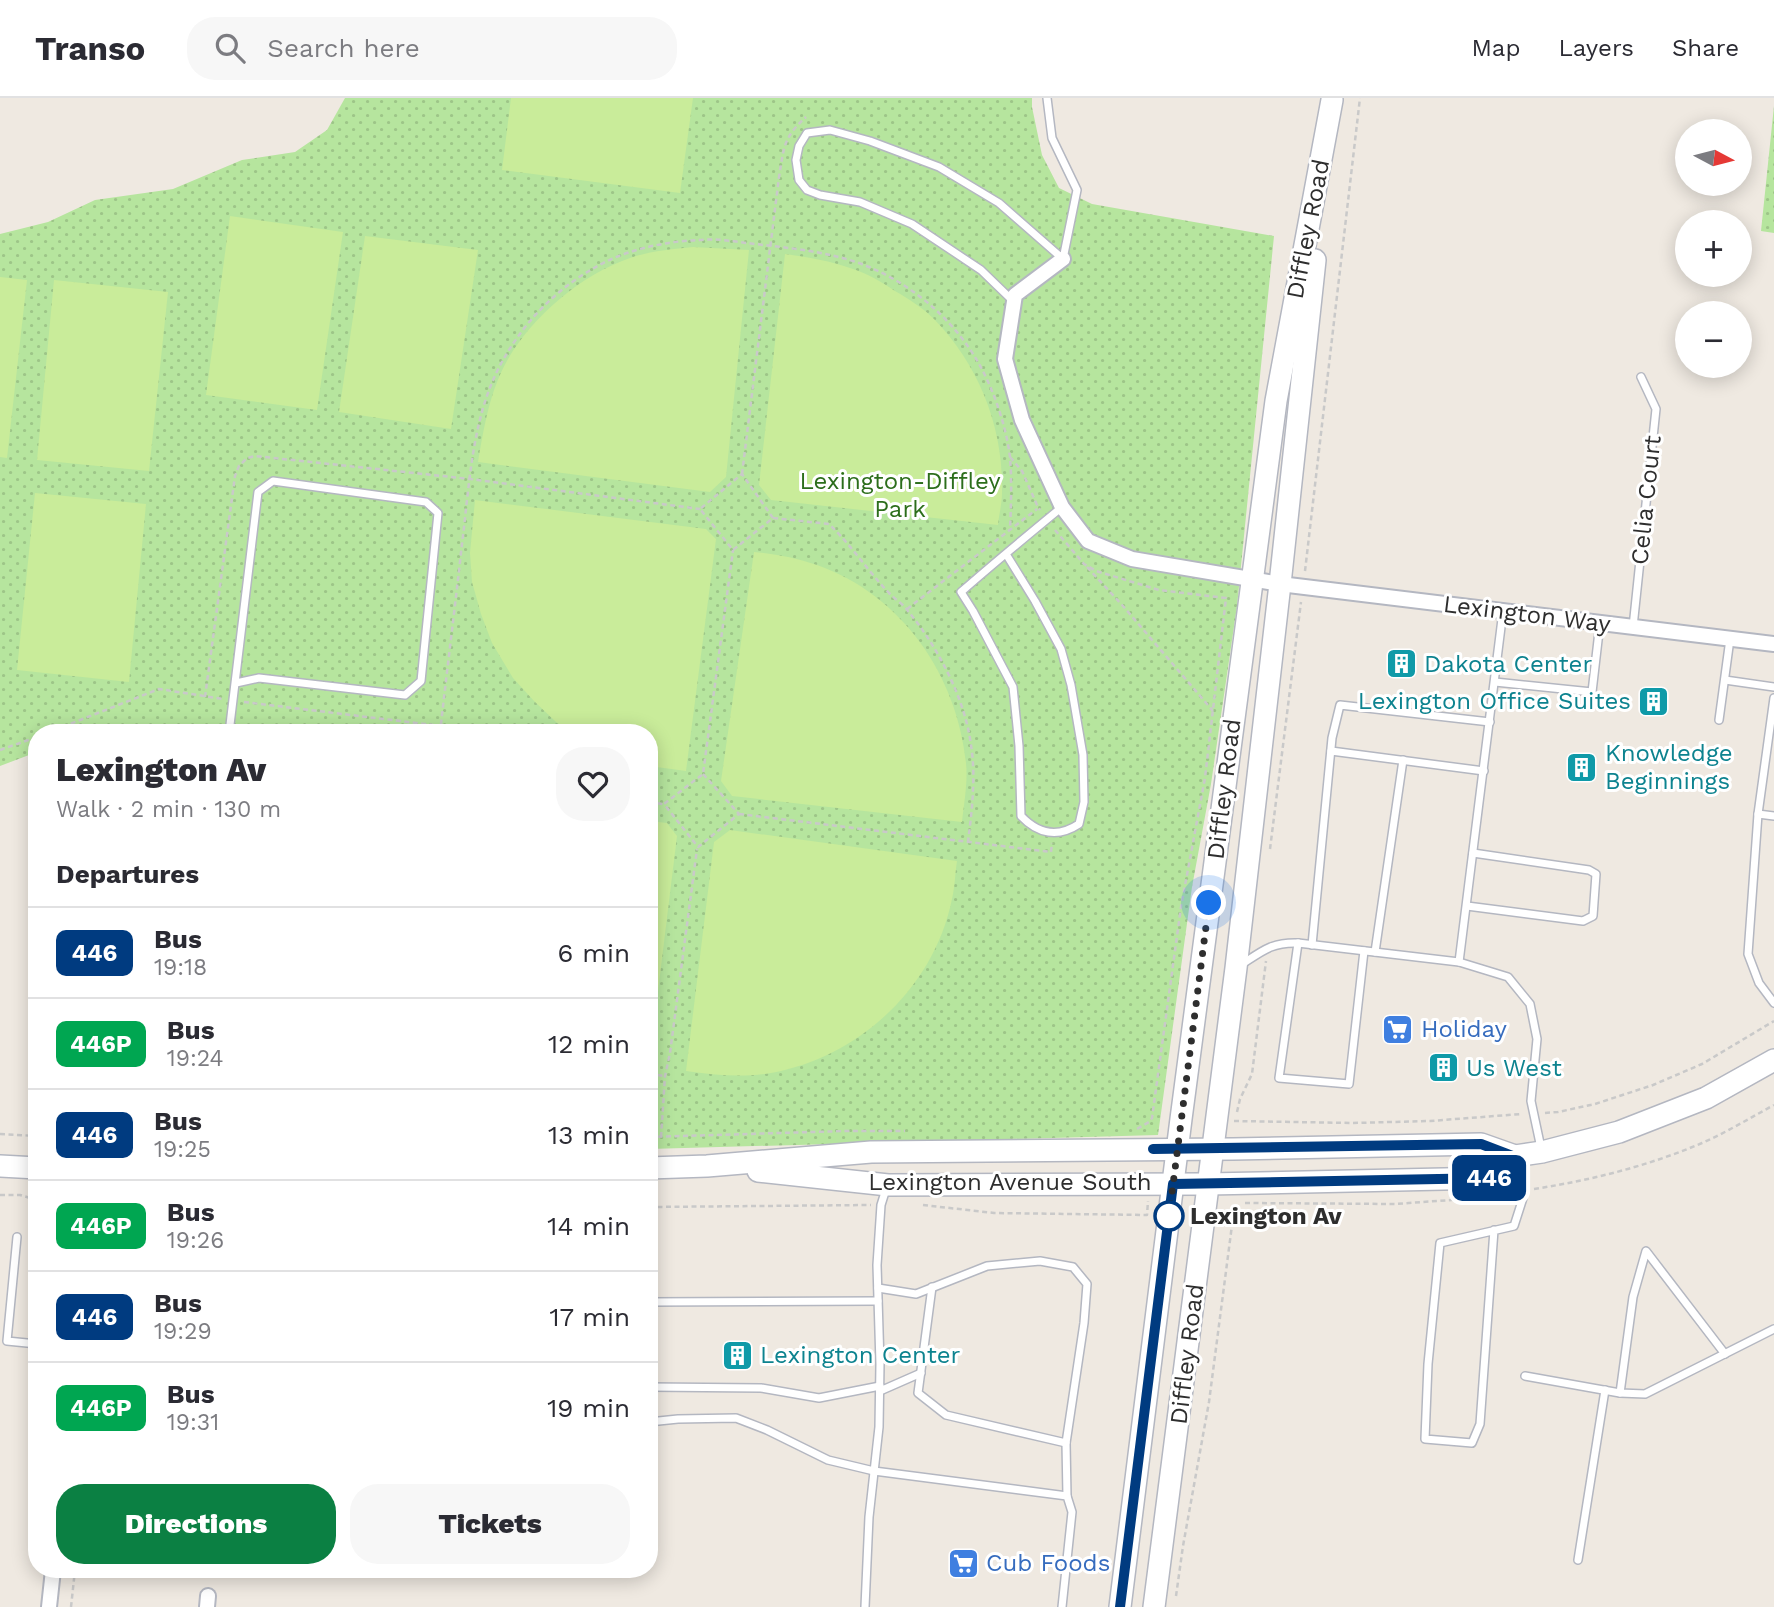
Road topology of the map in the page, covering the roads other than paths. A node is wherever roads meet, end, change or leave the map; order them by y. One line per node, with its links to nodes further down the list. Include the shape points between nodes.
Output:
1 (1047, 98): 3 (lane, via 1052,138 1077,190)
2 (1332, 99): 8 (main road, Diffley Road, via 1276,401); 9 (main road, Diffley Road)
3 (1063, 259): 4 (street, via 1015,295); 4 (lane, via 999,203 939,167 830,130 807,133 796,160 799,180 807,190 860,202 912,224 981,270)
4 (1014, 301): 6 (street, Lexington Way, via 1005,359 1022,420)
5 (1641, 377): 12 (lane, Celia Court, via 1656,408)
6 (1062, 508): 7 (lane); 8 (street, Lexington Way, via 1088,541 1132,559)
7 (1006, 554): 7 (lane, via 961,592 1013,687 1021,816 1045,832 1067,832 1079,824 1084,802 1083,755 1071,685 1061,649)
8 (1252, 579): 9 (street, Lexington Way); 38 (main road, Diffley Road)
9 (1280, 584): 10 (street, Lexington Way); 35 (main road, Diffley Road)
10 (1503, 611): 11 (street, Lexington Way); 16 (lane)
11 (1600, 623): 12 (street, Lexington Way); 16 (lane, via 1592,692)
12 (1633, 627): 13 (street, Lexington Way)
13 (1730, 639): 14 (street, Lexington Way); 15 (lane)
14 (1774, 644)
15 (1725, 680): 18 (lane); 20 (lane)
16 (1494, 682): 21 (lane)
17 (236, 683): 17 (lane, via 259,678 405,695 421,681 438,513 426,502 273,481 258,492); 22 (lane)
18 (1774, 687)
19 (1774, 698): 26 (lane)
20 (1719, 720)
21 (1490, 722): 23 (lane, via 1340,705); 25 (lane)
22 (230, 724)
23 (1331, 751): 24 (lane); 31 (lane)
24 (1403, 761): 25 (lane); 33 (lane)
25 (1483, 771): 28 (lane)
26 (1758, 814): 27 (lane); 36 (lane, via 1748,954 1759,983)
27 (1774, 816)
28 (1473, 853): 29 (lane); 29 (lane, via 1590,870 1596,874 1593,916 1583,920)
29 (1467, 906): 34 (lane)
30 (1298, 943): 31 (lane); 32 (lane, via 1279,1078 1349,1084); 35 (lane, via 1271,945)
31 (1312, 945): 32 (lane)
32 (1364, 951): 33 (lane)
33 (1375, 953): 34 (lane)
34 (1459, 962): 40 (lane, via 1508,977 1530,1004 1536,1039 1531,1101)
35 (1236, 968): 39 (main road, Diffley Road)
36 (1774, 1003)
37 (1774, 1060): 40 (main road, Lexington Avenue South, via 1706,1098 1619,1132)
38 (1178, 1148): 39 (main road, Lexington Avenue South); 43 (main road, Lexington Avenue South, via 871,1152); 46 (main road, Diffley Road)
39 (1213, 1149): 41 (main road, Lexington Avenue South, via 1481,1144); 47 (main road, Diffley Road)
40 (1542, 1152): 41 (main road, Lexington Avenue South)
41 (1515, 1157): 47 (main road, Lexington Avenue South, via 1490,1178); 49 (lane, via 1523,1198 1514,1226)
42 (0, 1166): 44 (main road)
43 (707, 1166): 45 (main road, Lexington Avenue South); 48 (main road, Lexington Avenue South)
44 (28, 1168)
45 (658, 1168)
46 (1173, 1184): 47 (main road, Lexington Avenue South); 48 (main road, Lexington Avenue South); 73 (main road, Diffley Road)
47 (1208, 1184): 74 (main road, Diffley Road)
48 (884, 1195): 52 (lane)
49 (1494, 1230): 49 (lane, via 1440,1242 1425,1439 1472,1443 1480,1424)
50 (17, 1237): 56 (lane, via 7,1341)
51 (932, 1287): 52 (lane, via 916,1294); 58 (lane); 65 (lane, via 987,1266 1040,1261 1073,1267 1087,1284)
52 (878, 1289): 53 (lane)
53 (878, 1301): 54 (lane); 61 (lane)
54 (658, 1302)
55 (1774, 1329): 57 (lane)
56 (28, 1343)
57 (1726, 1354): 63 (lane, via 1645,1394); 63 (lane, via 1646,1251 1633,1297)
58 (921, 1373): 61 (lane); 65 (lane, via 918,1393 946,1415)
59 (1525, 1376): 62 (lane)
60 (658, 1387): 61 (lane, via 761,1388 819,1398)
61 (880, 1388): 66 (lane)
62 (1605, 1390): 63 (lane); 68 (lane)
63 (1620, 1393)
64 (658, 1421): 66 (lane, via 736,1418 828,1460)
65 (1066, 1443): 67 (lane)
66 (874, 1471): 67 (lane); 71 (lane)
67 (1067, 1496): 72 (lane, via 1072,1512)
68 (1578, 1560)
69 (52, 1578): 70 (street)
70 (49, 1607)
71 (865, 1607)
72 (1062, 1607)
73 (1120, 1607)
74 (1154, 1607)

